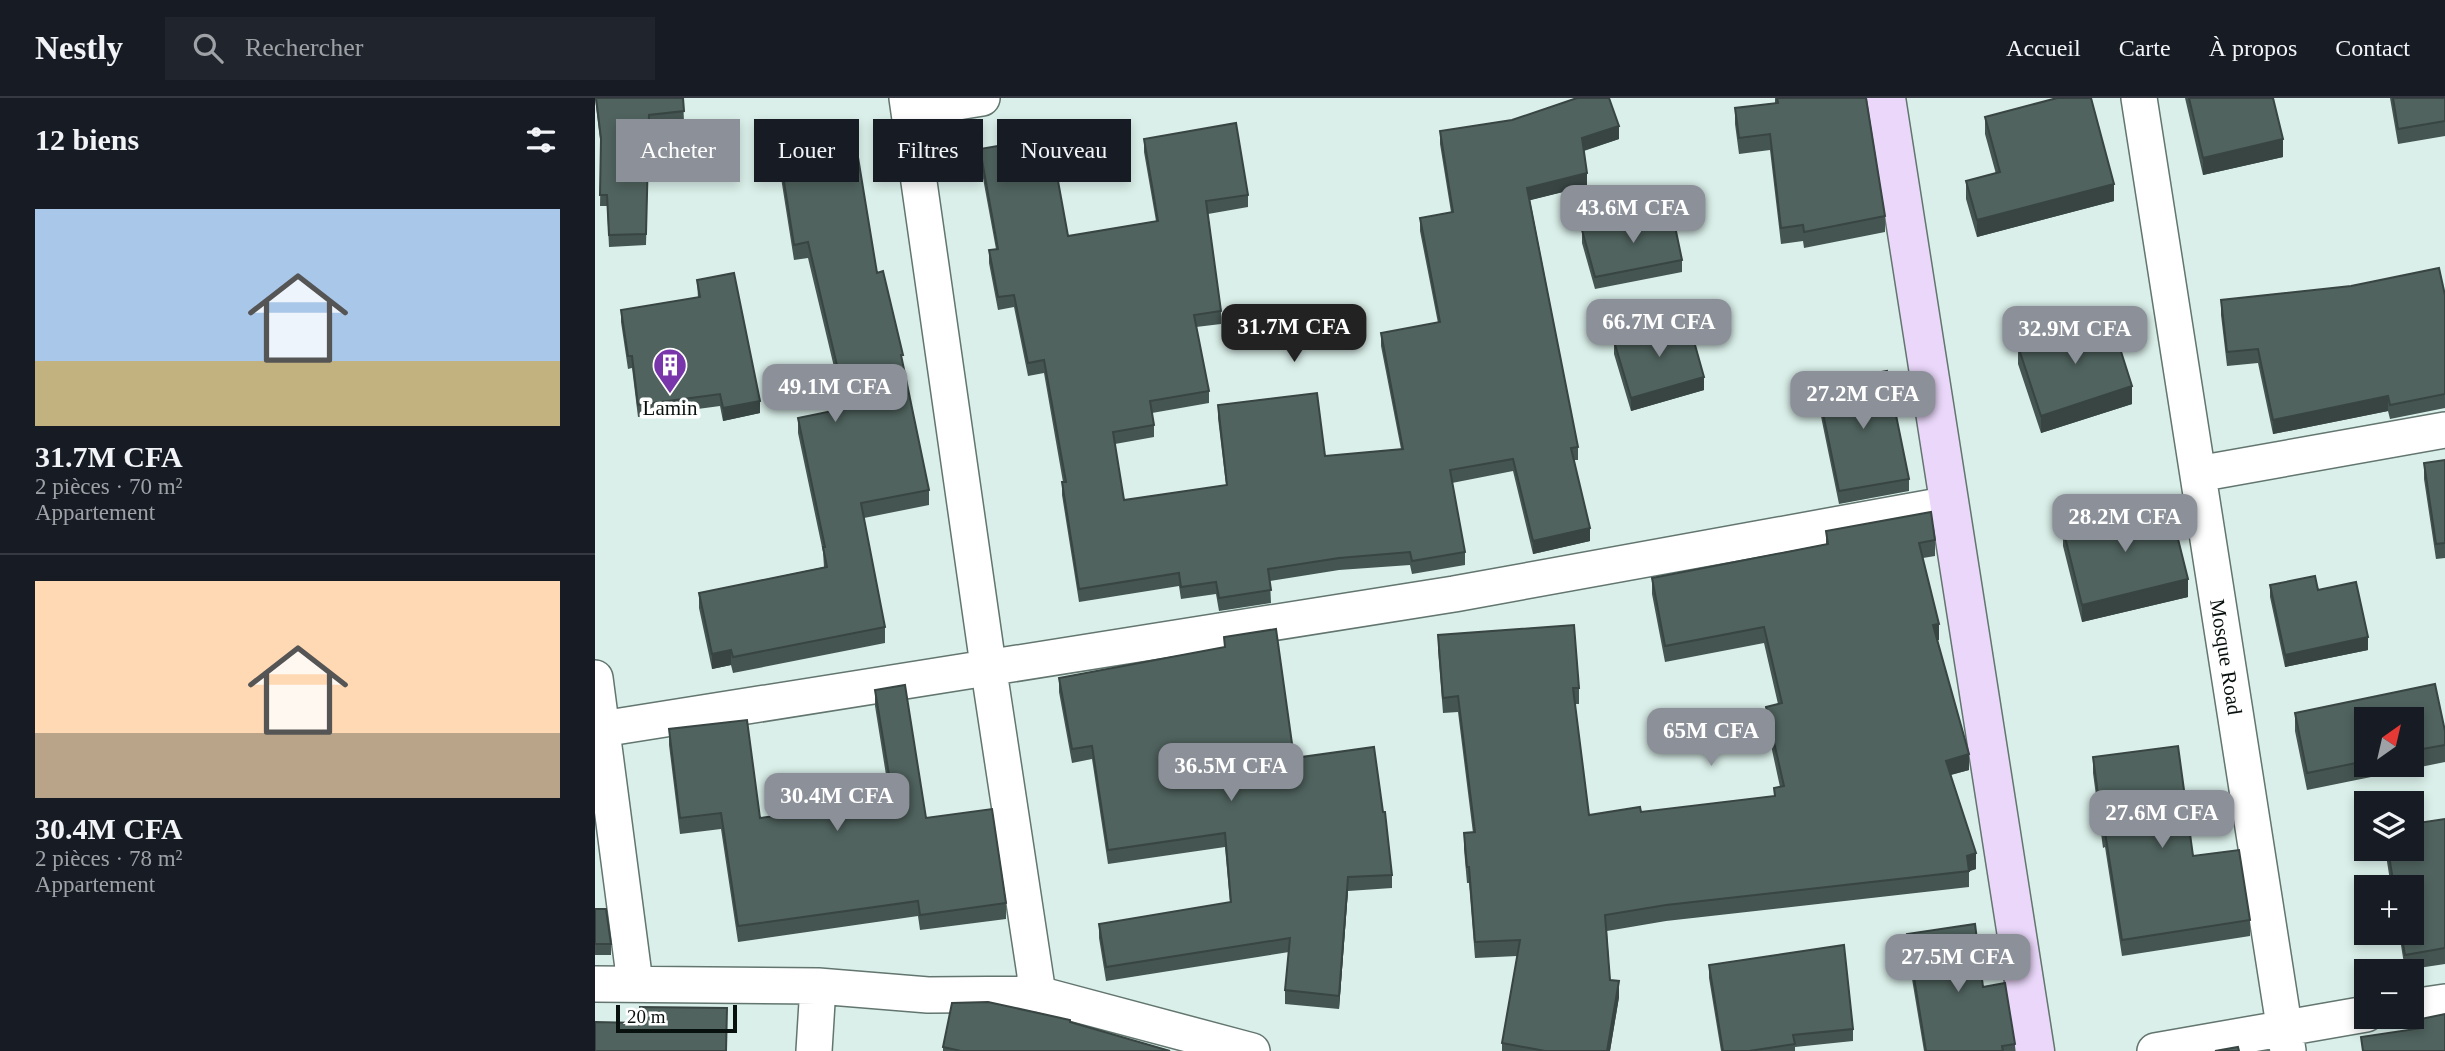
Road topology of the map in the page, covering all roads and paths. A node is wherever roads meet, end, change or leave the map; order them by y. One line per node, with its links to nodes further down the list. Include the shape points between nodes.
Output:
1 (982, 98): 4 (street)
2 (1886, 98): 7 (street)
3 (2139, 98): 6 (street, Mosque Road)
4 (909, 104): 8 (street)
5 (2445, 430): 6 (street)
6 (2198, 474): 18 (street, Mosque Road)
7 (1950, 504): 8 (street, via 1454,594); 21 (street)
8 (989, 668): 10 (street); 14 (street)
9 (595, 678): 10 (street)
10 (602, 729): 11 (street)
11 (635, 983): 12 (street); 13 (street)
12 (595, 984)
13 (818, 986): 14 (street, via 928,995); 19 (street)
14 (1038, 994): 20 (street)
15 (2445, 1002): 16 (street)
16 (2424, 1005)
17 (2354, 1018): 18 (street)
18 (2285, 1039): 22 (street)
19 (814, 1051)
20 (1252, 1051)
21 (2035, 1051)
22 (2155, 1051)

